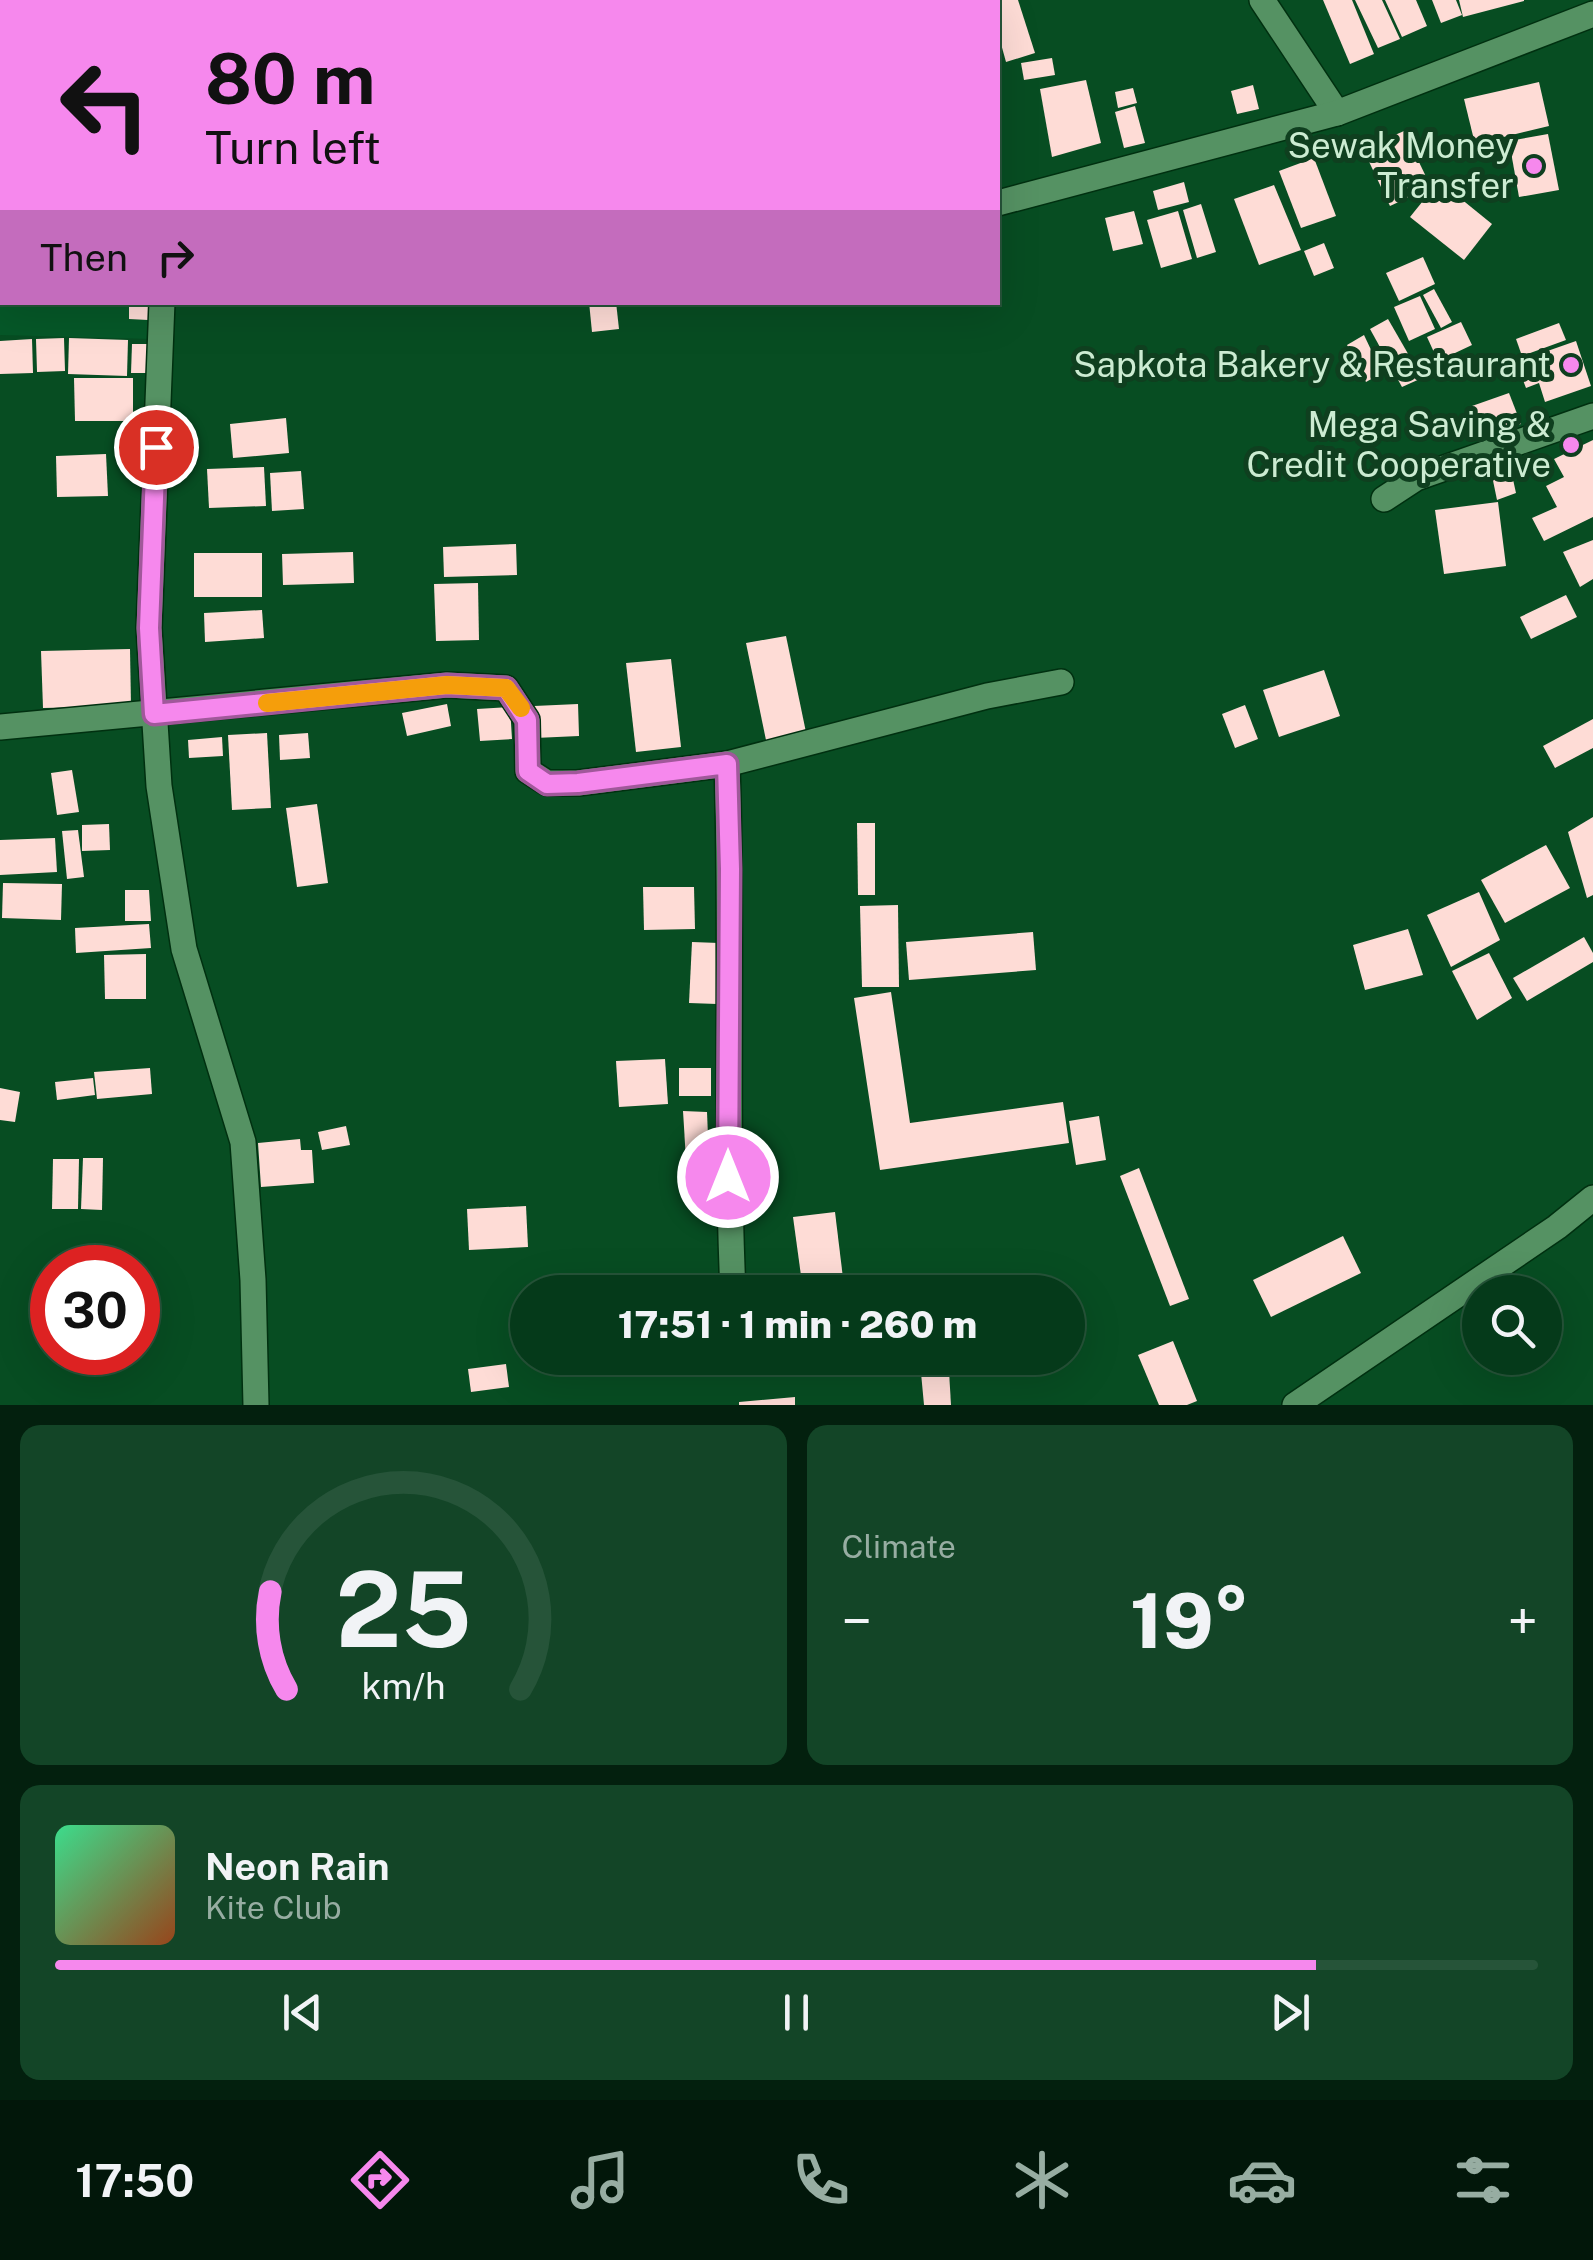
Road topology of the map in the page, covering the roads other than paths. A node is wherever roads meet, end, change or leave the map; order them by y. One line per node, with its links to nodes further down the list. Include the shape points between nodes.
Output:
1 (1262, 0): 3 (street)
2 (1593, 14): 3 (street)
3 (1337, 113): 4 (street)
4 (1000, 202)
5 (162, 305): 9 (street, via 149,628)
6 (1593, 416): 7 (street, via 1416,478)
7 (1384, 499)
8 (1060, 682): 11 (street)
9 (154, 714): 10 (street); 11 (street, via 447,685 506,688 527,720 528,771 547,784); 14 (street, via 184,948 243,1142)
10 (0, 727)
11 (727, 764): 13 (street)
12 (1593, 1198): 15 (street)
13 (732, 1275)
14 (256, 1405)
15 (1295, 1405)

